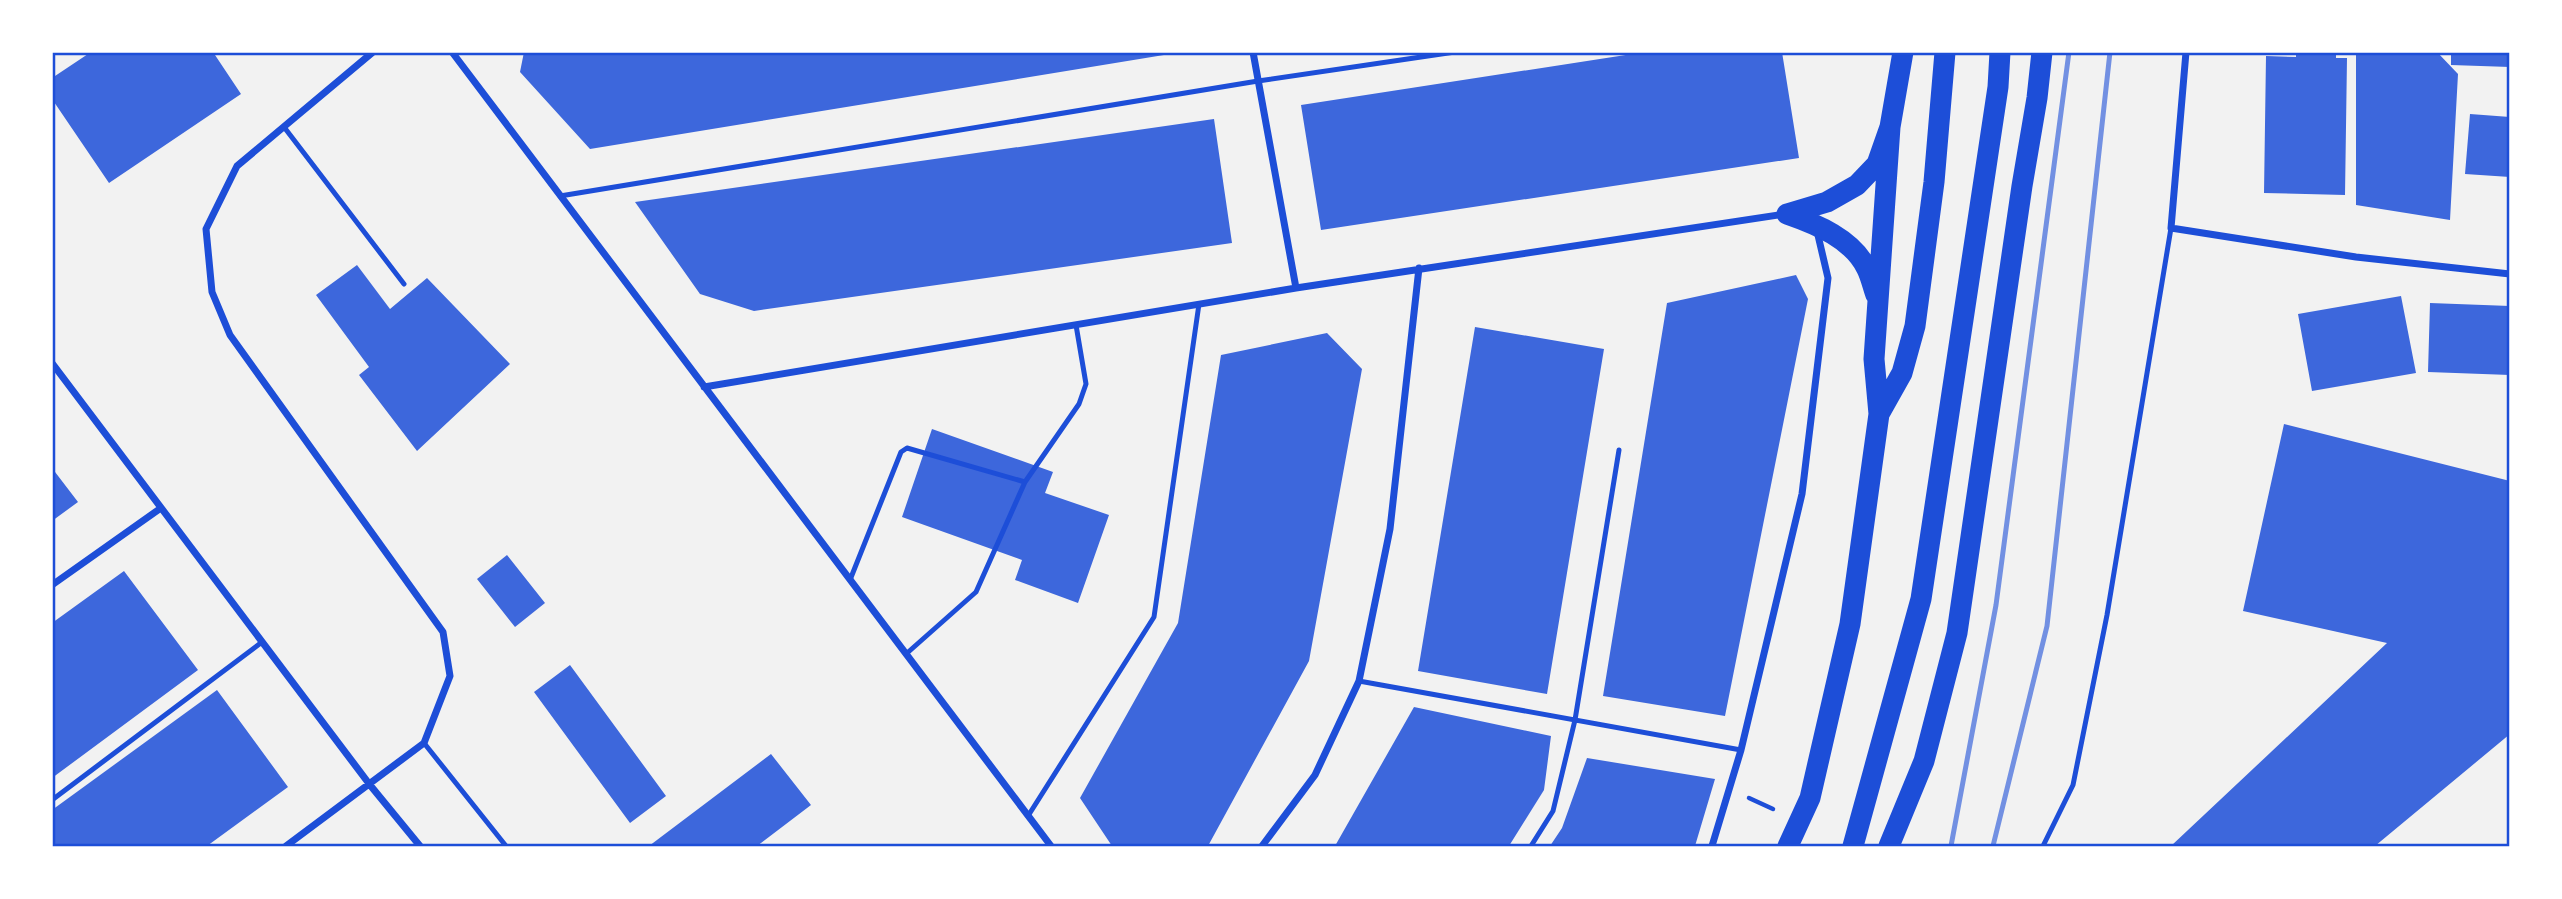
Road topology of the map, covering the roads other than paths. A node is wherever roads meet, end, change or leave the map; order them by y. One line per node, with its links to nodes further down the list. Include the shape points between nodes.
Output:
1 (373, 52): 11 (street)
2 (452, 52): 13 (street)
3 (1253, 52): 10 (street)
4 (1455, 52): 10 (lane)
5 (1903, 52): 12 (highway)
6 (1945, 52): 26 (highway, via 1915,326 1902,373)
7 (2000, 52): 49 (highway, via 1921,599)
8 (2042, 52): 50 (highway, via 1956,633 1924,761)
9 (2186, 52): 16 (street)
10 (1258, 81): 13 (lane); 20 (street)
11 (284, 127): 19 (lane); 36 (street, via 237,166 206,229 212,292 230,335 443,632 450,676)
12 (1890, 127): 14 (highway, via 1877,164 1857,185 1827,202); 22 (highway)
13 (560, 196): 25 (street)
14 (1787, 214): 15 (highway); 17 (street)
15 (1816, 224): 22 (highway, via 1845,243 1867,267); 37 (street, via 1828,278 1802,494)
16 (2171, 228): 18 (street, via 2356,257); 51 (lane, via 2107,615 2073,785)
17 (1419, 268): 20 (street); 34 (street, via 1390,529)
18 (2510, 274)
19 (404, 284)
20 (1296, 288): 21 (street)
21 (1199, 304): 23 (street); 40 (lane, via 1154,617)
22 (1879, 306): 26 (highway, via 1874,359)
23 (1076, 325): 25 (street); 28 (lane, via 1086,384 1079,404)
24 (52, 363): 29 (street)
25 (704, 387): 30 (street)
26 (1879, 414): 48 (highway, via 1850,624 1810,798)
27 (1619, 450): 35 (lane)
28 (1025, 482): 30 (lane, via 907,448 901,452); 33 (lane, via 976,592)
29 (161, 508): 31 (street); 32 (street)
30 (850, 580): 33 (street)
31 (52, 585)
32 (262, 642): 38 (street); 39 (lane)
33 (906, 654): 40 (street)
34 (1359, 681): 35 (lane); 45 (street, via 1315,775)
35 (1575, 720): 37 (lane); 46 (lane, via 1553,811)
36 (424, 743): 38 (street); 43 (lane)
37 (1741, 750): 47 (street)
38 (370, 785): 41 (street); 42 (street)
39 (52, 800)
40 (1028, 816): 44 (street)
41 (286, 846)
42 (420, 846)
43 (506, 846)
44 (1051, 846)
45 (1262, 846)
46 (1531, 846)
47 (1712, 846)
48 (1788, 846)
49 (1853, 846)
50 (1889, 846)
51 (2043, 846)

